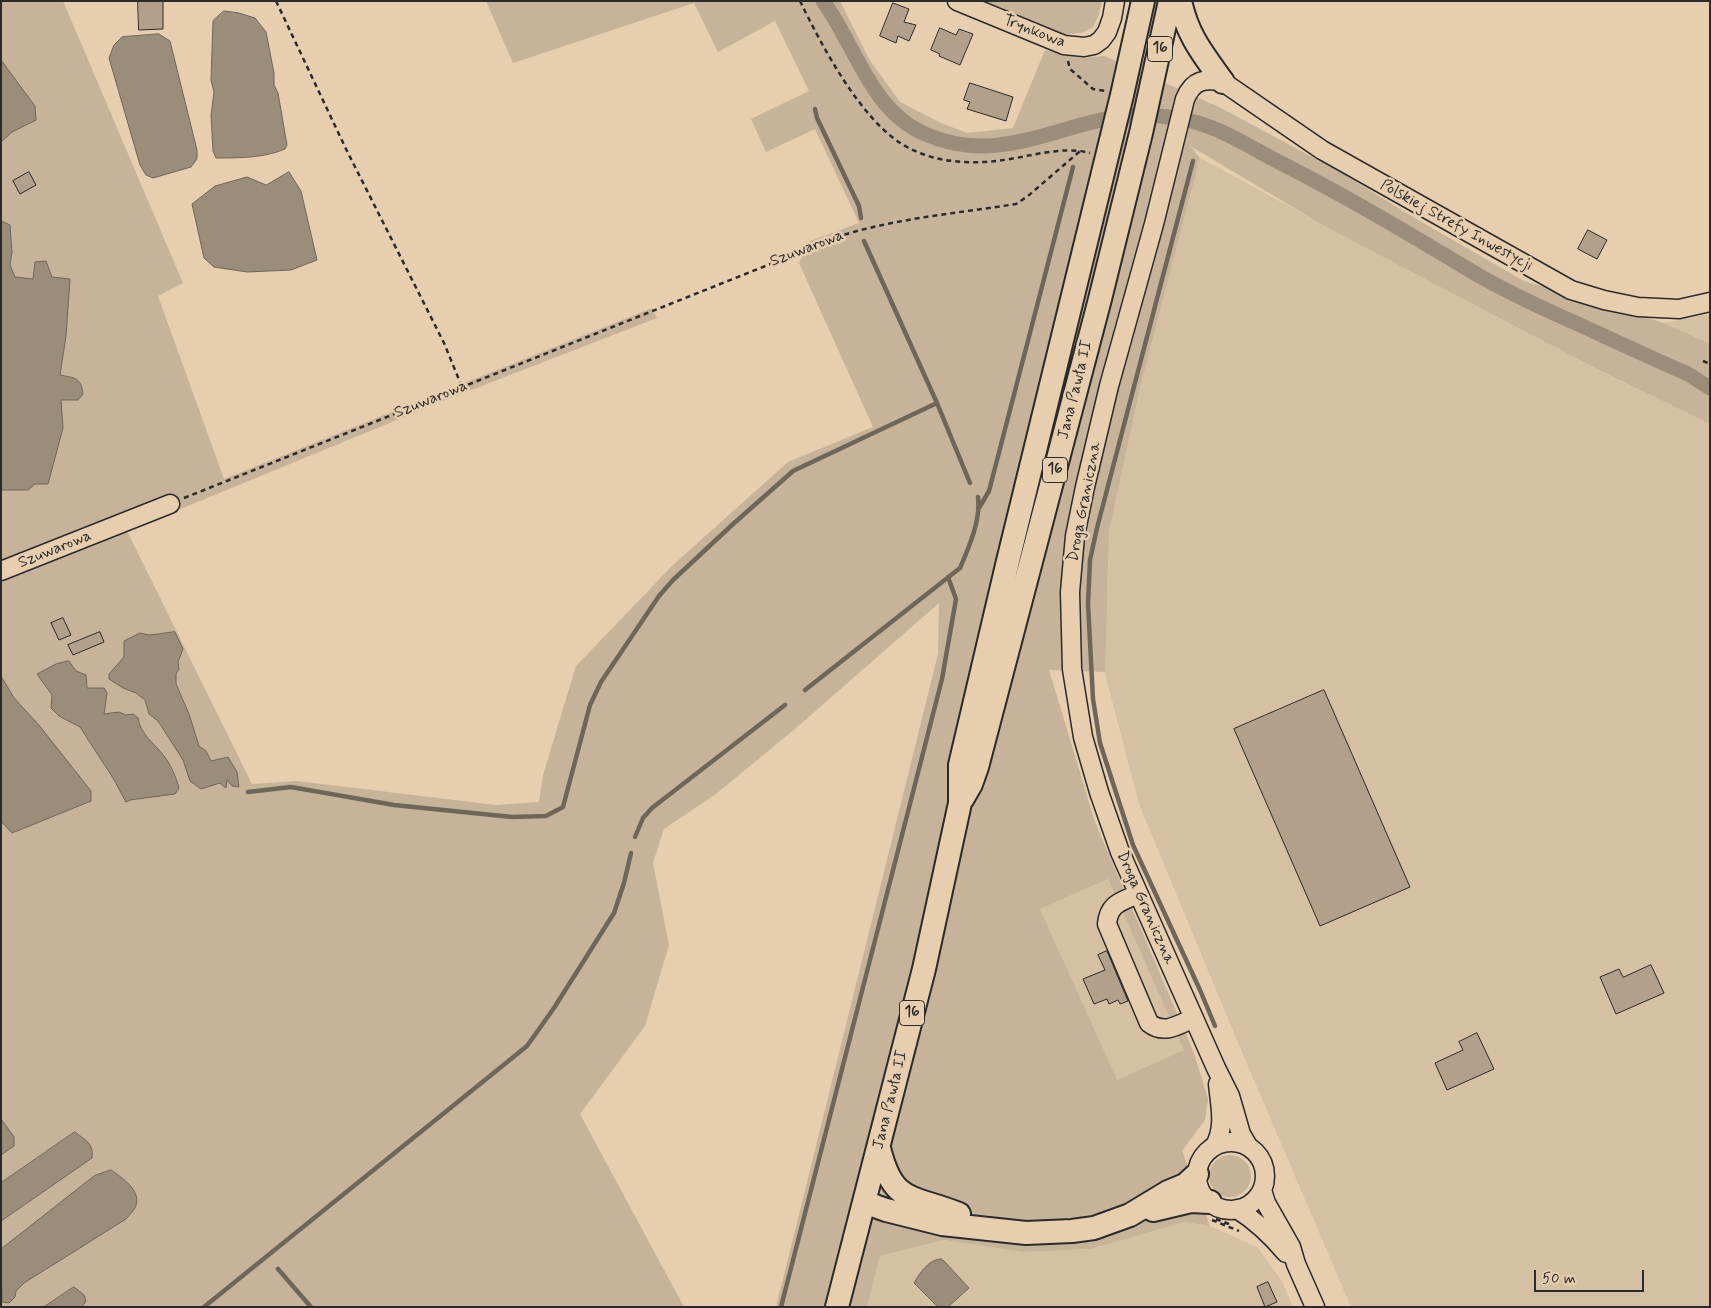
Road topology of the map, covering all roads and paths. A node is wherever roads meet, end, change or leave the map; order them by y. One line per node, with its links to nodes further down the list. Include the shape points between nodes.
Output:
1 (276, 1): 16 (path, via 444,343)
2 (800, 1): 11 (path, via 850,91 889,136 907,148 967,163)
3 (957, 1): 8 (street, Trynkowa)
4 (1115, 1): 8 (street, Trynkowa, via 1112,18 1102,40 1084,47)
5 (1143, 1): 10 (main road, Jana Pawła II / 16)
6 (1170, 1): 19 (main road, Jana Pawła II / 16, via 1141,133 1036,544 977,766)
7 (1180, 1): 9 (main road, via 1190,35)
8 (1064, 45): 10 (path, via 1070,69 1093,89)
9 (1223, 82): 13 (street, Polskiej Strefy Inwestycji, via 1329,154 1571,290 1638,307 1679,309); 20 (street, Droga Graniczna, via 1209,80 1195,84 1185,99 1109,386 1075,536 1070,592 1072,669 1083,737 1120,852)
10 (1114, 93): 19 (main road, Jana Pawła II / 16, via 1112,138 960,764)
11 (1082, 151): 12 (path); 16 (path, Szuwarowa, via 1016,204 917,217 861,230)
12 (1091, 153)
13 (1710, 302)
14 (1703, 360): 15 (path)
15 (1710, 364)
16 (462, 387): 17 (path, Szuwarowa)
17 (170, 504): 18 (street, Szuwarowa)
18 (1, 571)
19 (960, 804): 25 (main road, Jana Pawła II / 16, via 924,968)
20 (1138, 894): 21 (street, Droga Graniczna); 21 (street, via 1112,908 1107,924 1148,1023 1165,1030)
21 (1194, 1018): 22 (street, Droga Graniczna)
22 (1216, 1068): 23 (street, Droga Graniczna); 24 (street, Droga Graniczna, via 1222,1116 1221,1134)
23 (1248, 1146): 24 (street, via 1225,1142); 27 (street, via 1262,1160 1265,1175)
24 (1214, 1147): 26 (street, via 1202,1158)
25 (879, 1148): 28 (main road, Jana Pawła II / 16); 32 (main road, via 886,1172 897,1189 912,1198)
26 (1197, 1174): 30 (street); 31 (main road)
27 (1262, 1190): 29 (street, via 1252,1203); 34 (street, via 1291,1247)
28 (864, 1202): 32 (main road, via 942,1224); 35 (main road, Jana Pawła II / 16)
29 (1237, 1209): 30 (street, via 1218,1207); 34 (street, via 1270,1234)
30 (1207, 1212): 31 (main road, via 1191,1201); 33 (path)
31 (1130, 1215): 32 (main road, via 1094,1228 1072,1231 1026,1233)
32 (999, 1230)
33 (1244, 1232)
34 (1296, 1264): 36 (street)
35 (837, 1307)
36 (1315, 1307)

